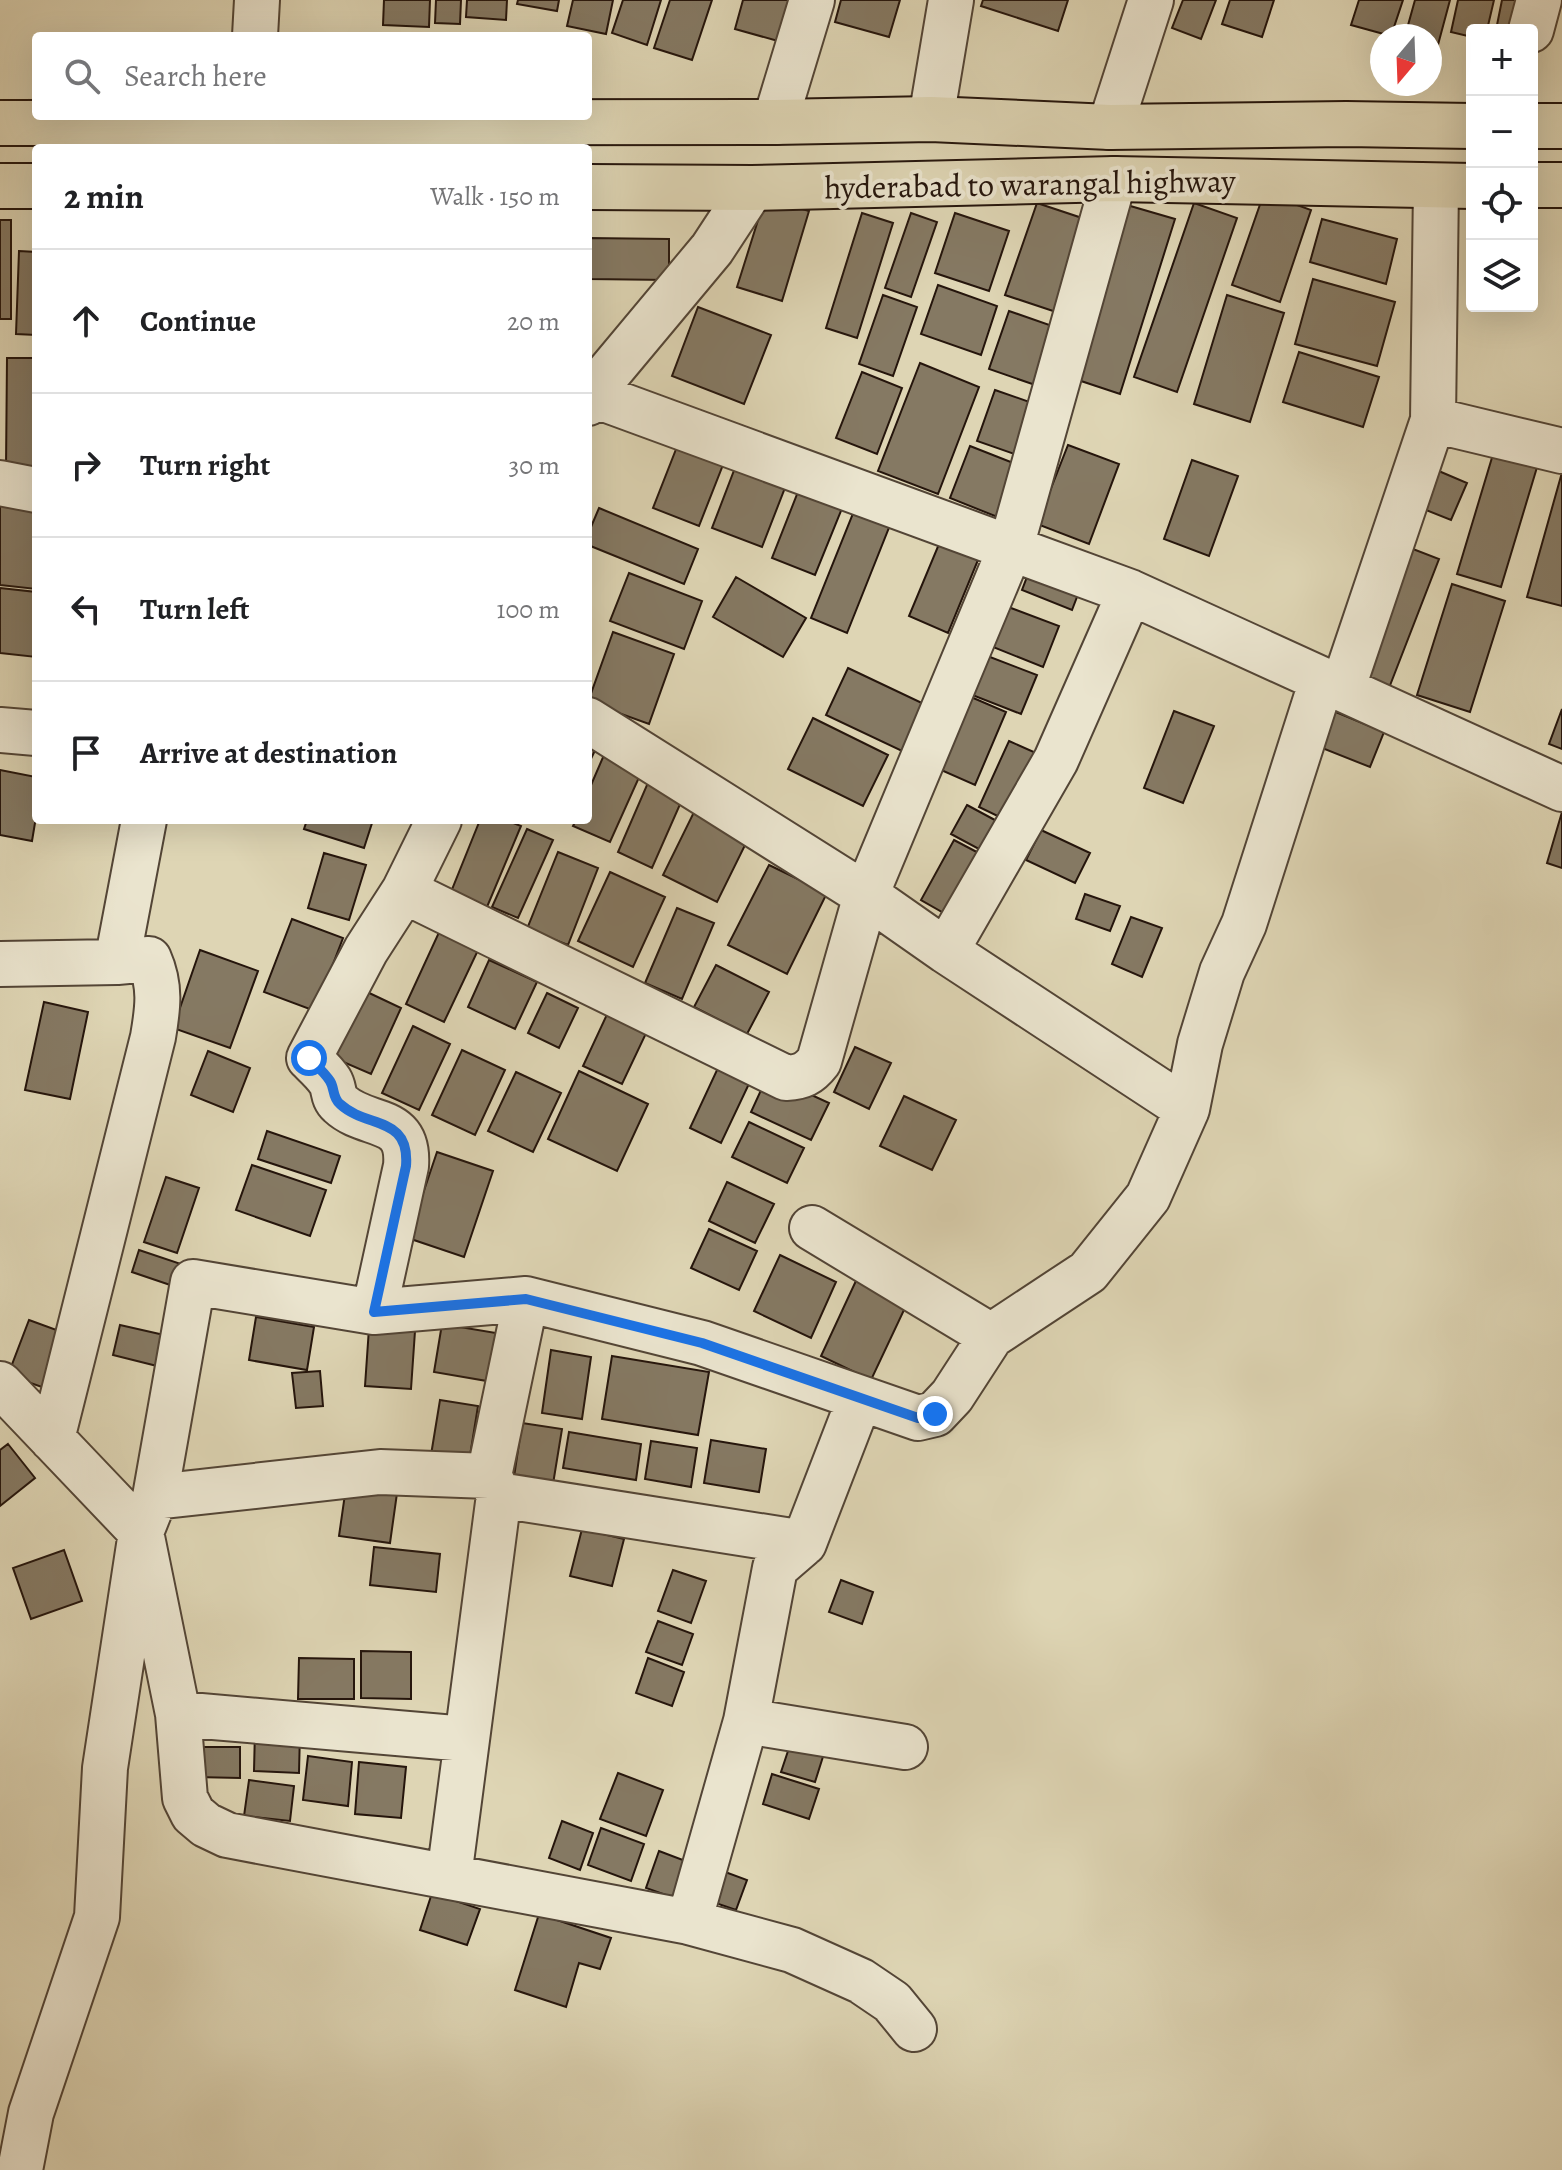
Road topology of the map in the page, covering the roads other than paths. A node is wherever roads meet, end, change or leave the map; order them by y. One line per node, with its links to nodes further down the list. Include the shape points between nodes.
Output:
1 (257, 0): 7 (street)
2 (812, 0): 11 (street)
3 (951, 0): 8 (street)
4 (1151, 0): 16 (street)
5 (1539, 0): 6 (street)
6 (1533, 24)
7 (255, 32)
8 (931, 119): 11 (main road); 16 (main road)
9 (188, 120): 12 (main road)
10 (425, 120): 11 (main road)
11 (775, 122)
12 (0, 123)
13 (1466, 126): 16 (main road)
14 (1538, 126): 15 (main road)
15 (1562, 126)
16 (1110, 127)
17 (1114, 179): 22 (main road, hyderabad to warangal highway); 24 (main road, hyderabad to warangal highway); 31 (street)
18 (1538, 185): 19 (main road)
19 (1562, 185)
20 (0, 186): 21 (main road)
21 (32, 186)
22 (1454, 186): 27 (street)
23 (592, 187): 24 (main road, hyderabad to warangal highway)
24 (752, 188): 25 (street, via 712,249)
25 (592, 396)
26 (592, 399): 31 (street)
27 (1433, 420): 28 (street); 33 (street)
28 (1562, 451)
29 (0, 483): 30 (street)
30 (32, 489)
31 (1011, 547): 32 (street); 41 (street)
32 (1130, 592): 33 (street); 42 (street, via 1056,760)
33 (1332, 684): 37 (street); 45 (street, via 1222,972)
34 (592, 723): 41 (street)
35 (0, 730): 36 (street)
36 (32, 733)
37 (1562, 789)
38 (143, 824): 43 (street)
39 (437, 824): 40 (street)
40 (404, 891): 41 (street, via 786,1078 810,1072 819,1061); 48 (street, via 309,1058 332,1083 342,1106 396,1131 407,1148)
41 (866, 895): 42 (street)
42 (946, 951): 45 (street)
43 (117, 962): 44 (street); 52 (street, via 149,959 159,994 157,1016)
44 (0, 964)
45 (1187, 1109): 49 (street, via 1148,1197 1088,1272)
46 (812, 1228): 49 (street)
47 (526, 1299): 48 (street); 51 (street, via 702,1343); 53 (street)
48 (374, 1312): 54 (street, via 193,1282)
49 (991, 1336): 51 (street, via 935,1414 918,1418)
50 (0, 1384): 52 (street)
51 (860, 1398): 55 (street)
52 (52, 1439): 54 (street)
53 (494, 1486): 54 (street, via 380,1472); 55 (street); 58 (street)
54 (148, 1514): 56 (street); 63 (street, via 105,1768 97,1917 31,2113)
55 (804, 1543): 57 (street, via 775,1568)
56 (178, 1714): 58 (street); 60 (street, via 185,1798 206,1825 227,1835)
57 (746, 1721): 59 (street); 61 (street)
58 (466, 1739): 60 (street)
59 (905, 1747)
60 (449, 1877): 61 (street)
61 (689, 1922): 62 (street, via 792,1950 861,1981 892,2002)
62 (914, 2029)
63 (20, 2170)

